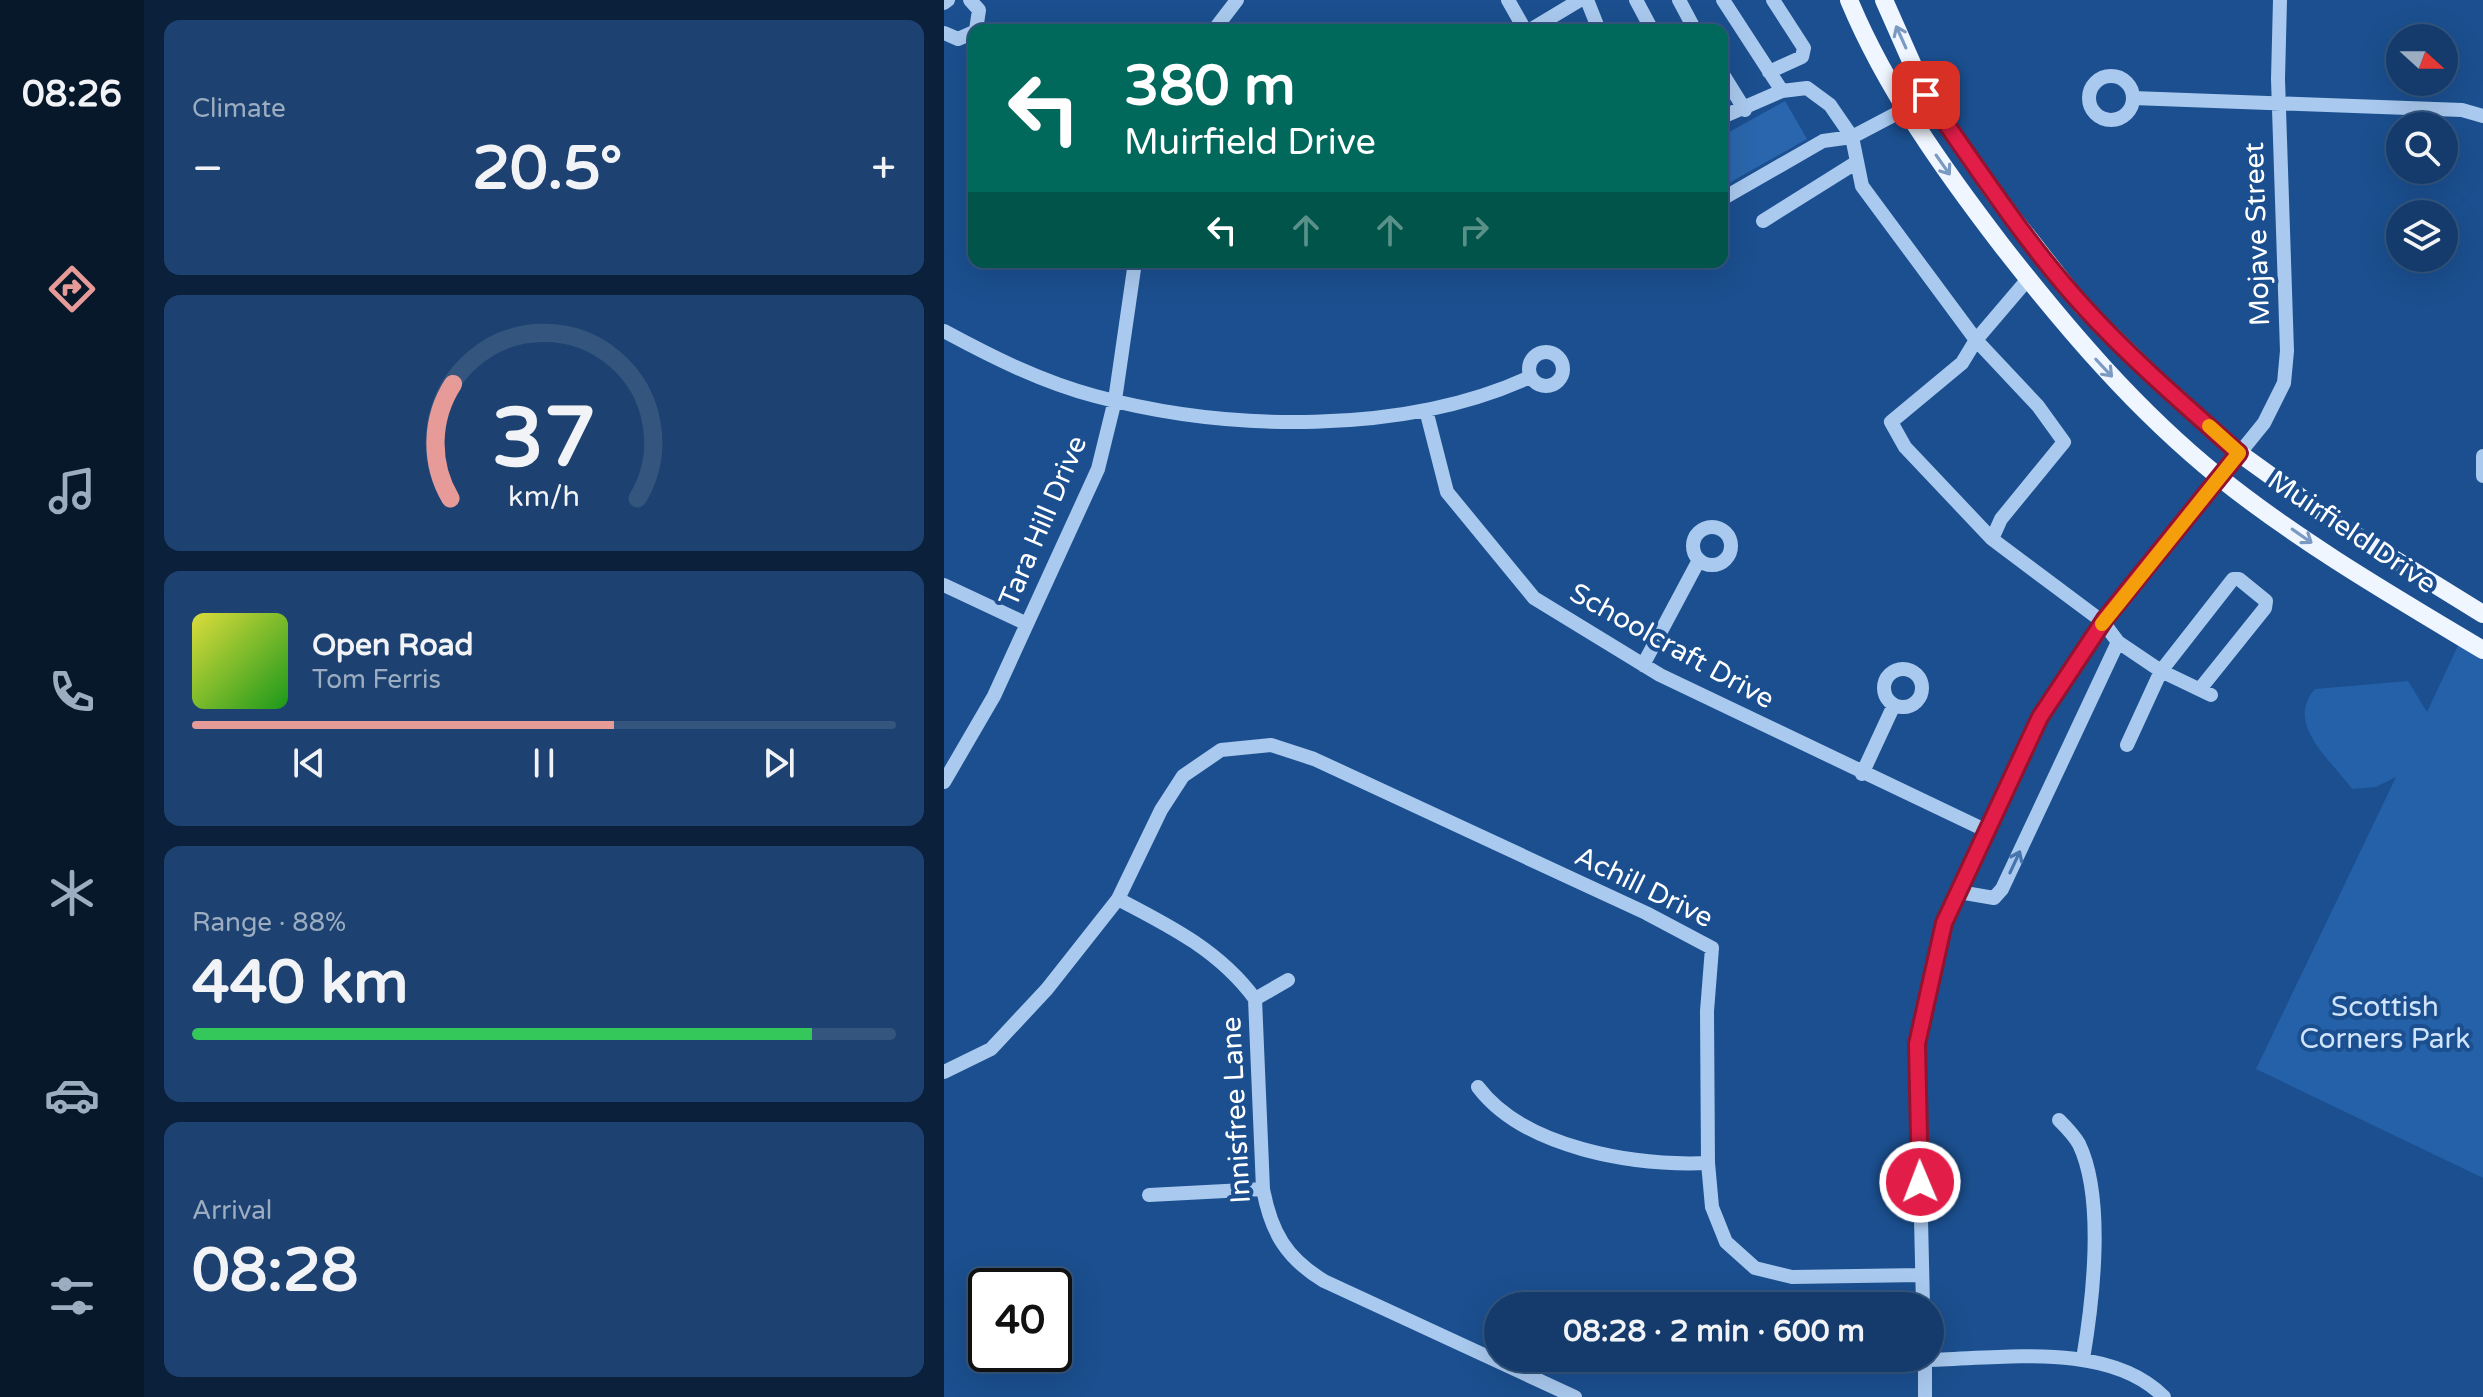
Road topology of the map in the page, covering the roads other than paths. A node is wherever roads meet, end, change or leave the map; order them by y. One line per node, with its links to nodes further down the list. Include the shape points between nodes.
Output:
1 (970, 0): 13 (street, via 980,17)
2 (1237, 0): 14 (street)
3 (1508, 0): 15 (street)
4 (1580, 0): 16 (street)
5 (1587, 0): 17 (street)
6 (1636, 0): 18 (street)
7 (1679, 0): 19 (street)
8 (1723, 0): 22 (street)
9 (1773, 0): 22 (street, via 1804,48 1802,57)
10 (1849, 0): 29 (main road, Muirfield Drive)
11 (1884, 0): 25 (main road, Muirfield Drive, one-way to 11)
12 (2280, 0): 27 (street, Mojave Street)
13 (978, 24)
14 (1219, 24)
15 (1523, 24)
16 (1538, 24)
17 (1597, 24)
18 (1649, 24)
19 (1692, 24)
20 (944, 33): 21 (street, via 958,39)
21 (968, 34)
22 (1769, 72): 24 (street)
23 (1728, 83): 28 (street)
24 (1782, 91): 28 (street); 32 (street, via 1807,88 1830,105)
25 (1928, 97): 29 (street); 43 (main road, Muirfield Drive, via 1995,195 2082,306)
26 (2133, 98): 27 (street)
27 (2279, 102): 31 (street, via 2462,110); 43 (street, Mojave Street, via 2284,383 2264,423)
28 (1745, 110): 30 (street)
29 (1906, 112): 32 (street); 37 (main road, Muirfield Drive, one-way to 37)
30 (1728, 115)
31 (2483, 116)
32 (1852, 137): 33 (street); 34 (street, via 1823,141)
33 (1857, 162): 35 (street); 39 (street, via 1862,186)
34 (1728, 196)
35 (1763, 221)
36 (1134, 268): 41 (street, Tara Hill Drive)
37 (2028, 279): 39 (street); 46 (main road, Muirfield Drive, one-way to 46, via 2132,398)
38 (944, 331): 41 (street, via 1041,378)
39 (1976, 340): 47 (street, via 2064,442 2001,519); 47 (street, via 1962,363 1891,422 1905,447)
40 (1530, 377): 42 (street, via 1492,394)
41 (1115, 400): 42 (street, via 1232,420 1340,422); 52 (street, Tara Hill Drive, via 1091,485)
42 (1426, 410): 55 (street, Schoolcraft Drive, via 1447,492 1534,598)
43 (2239, 453): 46 (street, Mojave Street); 50 (main road, Muirfield Drive, via 2339,525)
44 (2483, 456): 45 (street)
45 (2483, 476)
46 (2219, 477): 51 (street, Mojave Street); 54 (main road, Muirfield Drive, one-way to 54, via 2328,554)
47 (1992, 539): 51 (street)
48 (1699, 560): 55 (street)
49 (944, 585): 52 (street)
50 (2483, 614)
51 (2103, 622): 53 (street); 61 (street, Mojave Street, via 2040,717)
52 (1027, 624): 60 (street, Tara Hill Drive)
53 (2118, 642): 56 (street); 62 (street, one-way to 53, via 1994,898 2002,889)
54 (2483, 650)
55 (1643, 665): 59 (street, Schoolcraft Drive)
56 (2161, 671): 56 (street, via 2205,692 2266,601 2233,579); 58 (street)
57 (1894, 705): 59 (street)
58 (2127, 745)
59 (1862, 774): 61 (street, Schoolcraft Drive)
60 (944, 782)
61 (1987, 831): 62 (street, Mojave Street)
62 (1959, 892): 72 (street, Mojave Street, via 1944,923 1917,1044)
63 (1118, 899): 65 (street, Innisfree Lane, via 1203,945); 66 (street, via 991,1049); 69 (street, Achill Drive, via 1183,776 1221,750 1271,745 1314,759 1712,948)
64 (1288, 980): 65 (street)
65 (1255, 999): 70 (street, Innisfree Lane)
66 (944, 1072)
67 (1478, 1087): 69 (street, via 1509,1117 1607,1157)
68 (2059, 1120): 75 (street, via 2077,1140 2088,1165 2096,1269)
69 (1708, 1163): 72 (street, Achill Drive, via 1712,1207 1726,1242 1755,1268 1792,1277)
70 (1263, 1189): 71 (street); 77 (street, Innisfree Lane, via 1279,1243 1302,1268)
71 (1149, 1195)
72 (1921, 1275): 73 (street, Mojave Street)
73 (1922, 1292)
74 (1944, 1359): 75 (street)
75 (2083, 1359): 79 (street, via 2116,1368)
76 (1925, 1372): 78 (street)
77 (1575, 1397)
78 (1925, 1397)
79 (2164, 1397)

